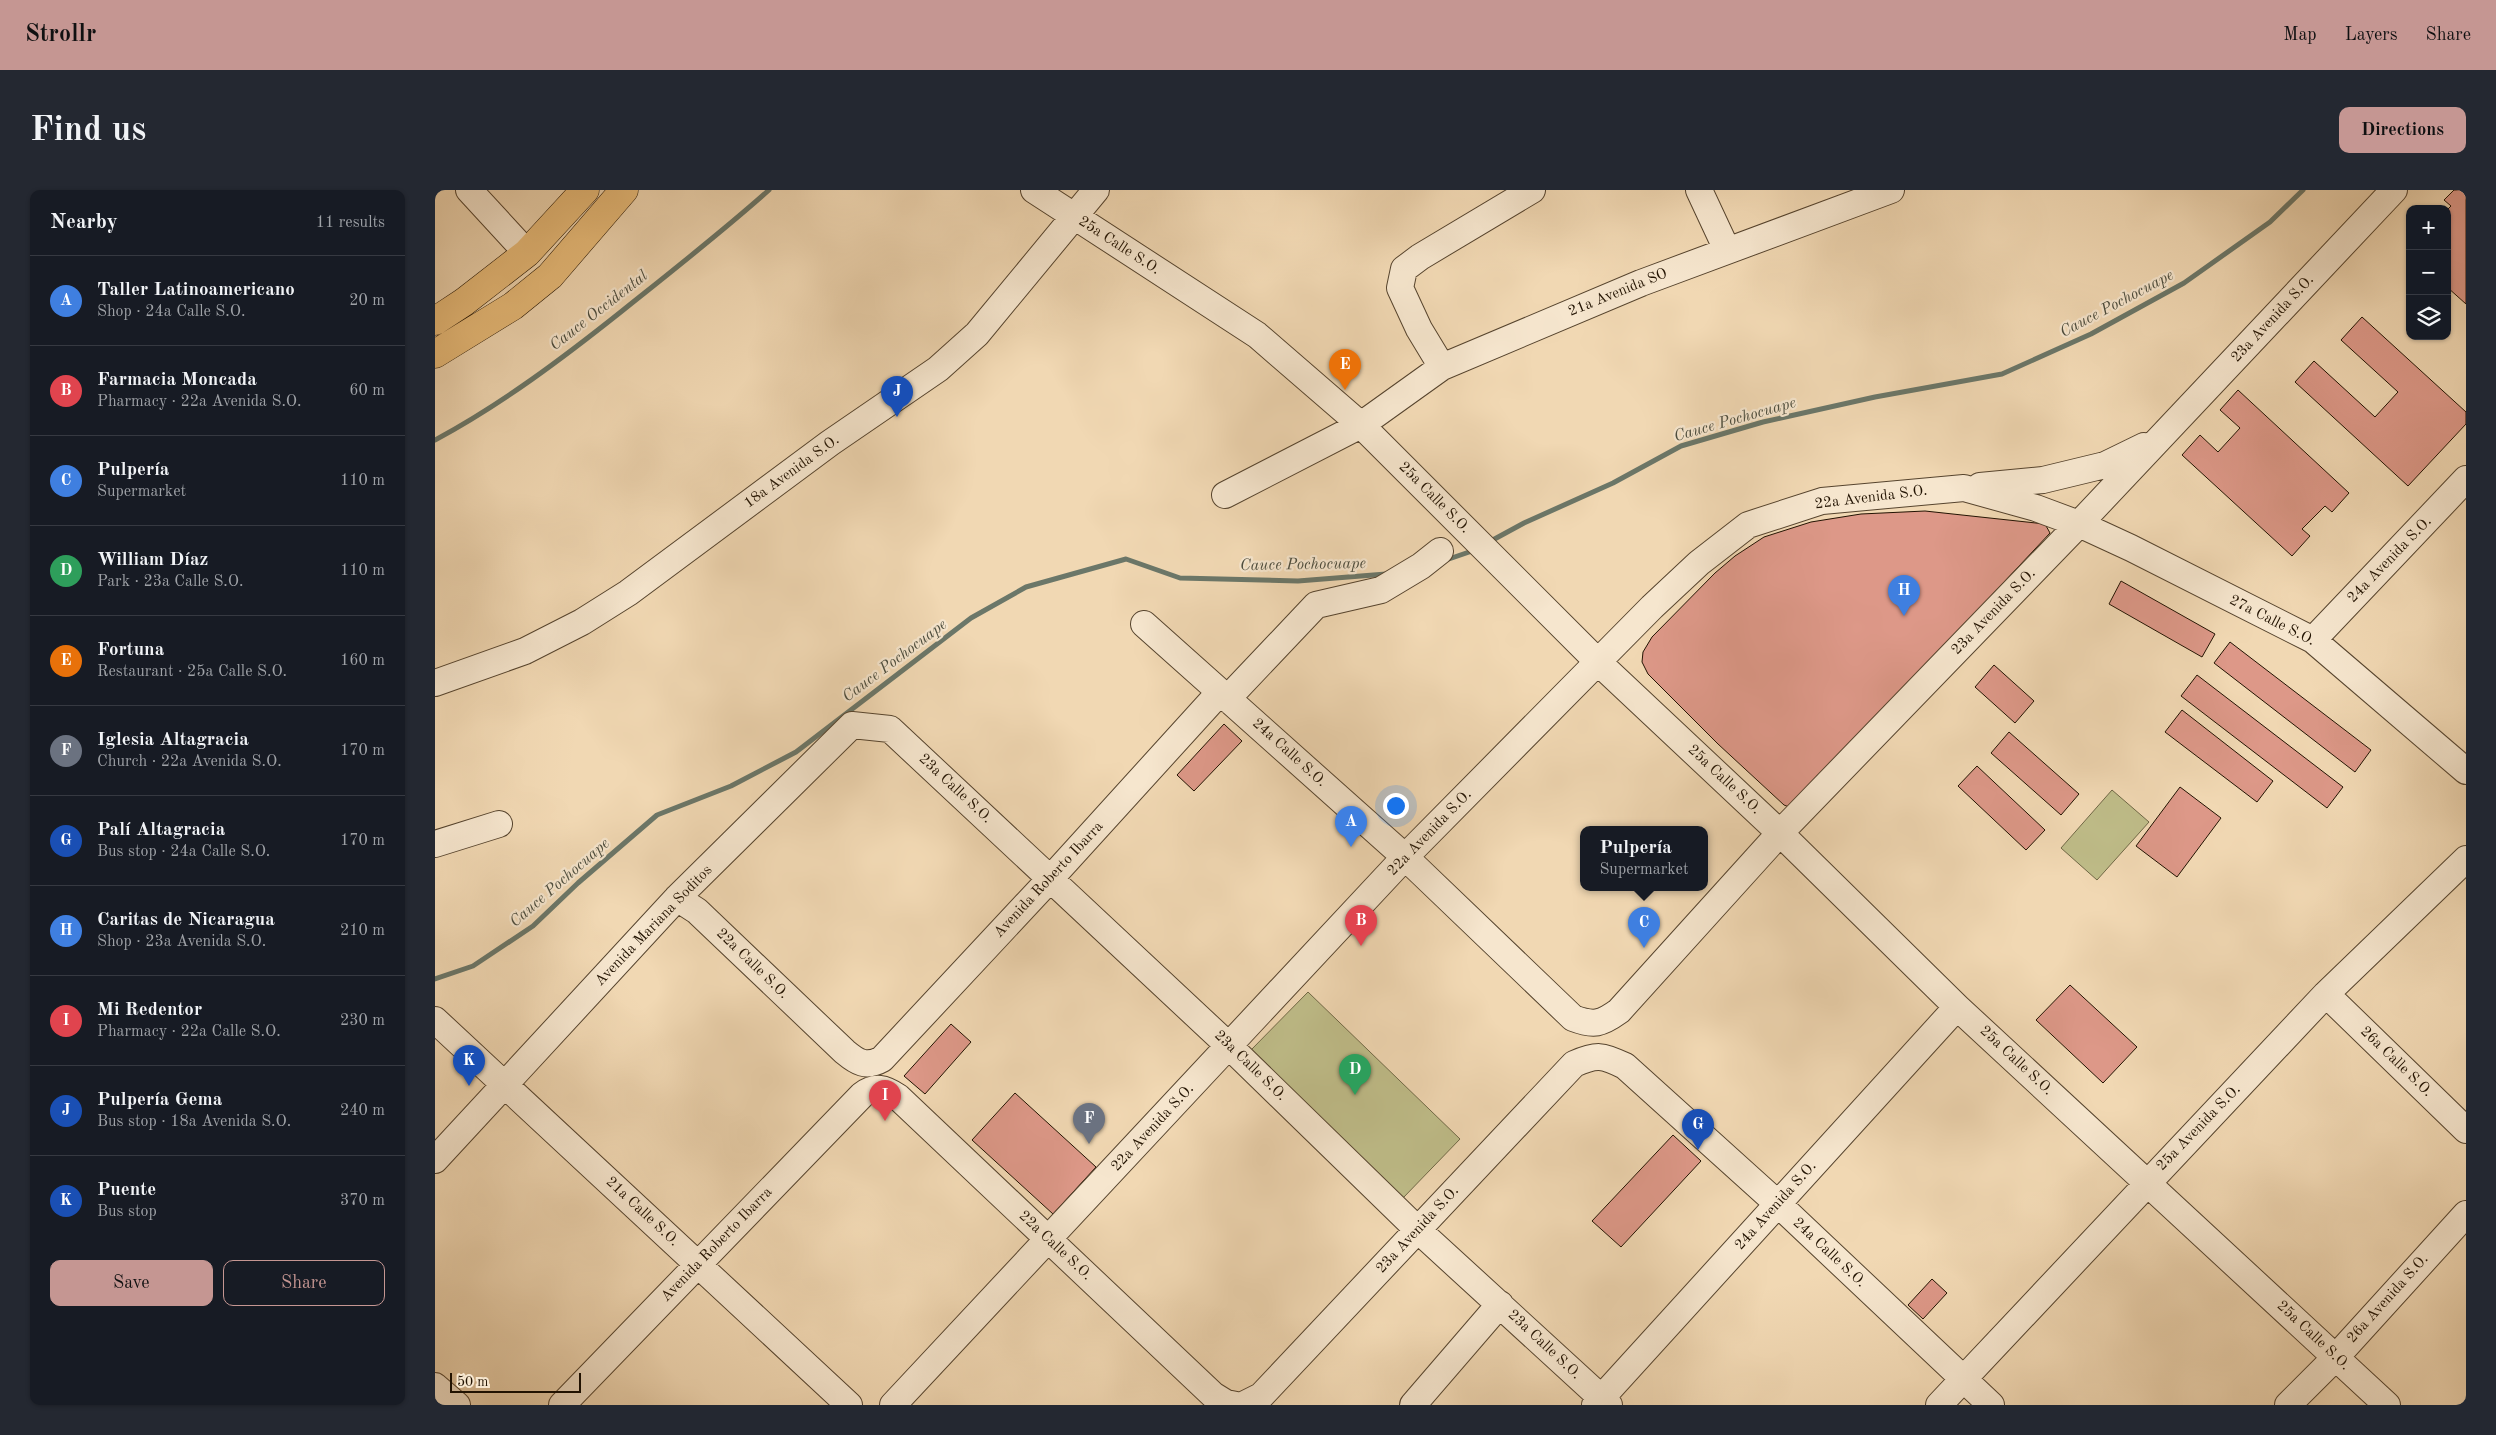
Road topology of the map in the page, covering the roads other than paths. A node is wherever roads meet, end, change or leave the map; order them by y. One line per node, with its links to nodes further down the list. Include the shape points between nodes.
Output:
1 (469, 190): 12 (street)
2 (585, 190): 12 (main road)
3 (624, 190): 14 (main road, via 550,276 513,306)
4 (1034, 190): 10 (street, 25a Calle S.O.)
5 (1095, 190): 10 (street, 18a Avenida S.O.)
6 (1532, 190): 15 (street, via 1420,256 1404,269 1400,288 1419,329)
7 (1699, 190): 11 (street)
8 (1891, 190): 11 (street, 21a Avenida SO)
9 (2394, 190): 17 (street, 23a Avenida S.O.)
10 (1075, 216): 16 (street, 25a Calle S.O., via 1257,335); 26 (street, 18a Avenida S.O., via 977,334 938,369 830,443 628,593 590,617 525,651)
11 (1727, 250): 15 (street, 21a Avenida SO)
12 (527, 253): 13 (main road)
13 (435, 321)
14 (435, 354)
15 (1443, 367): 16 (street, 21a Avenida SO)
16 (1361, 425): 20 (street, 21a Avenida SO); 25 (street, 25a Calle S.O.)
17 (2160, 438): 19 (street, via 2105,465 2043,480); 21 (street, 23a Avenida S.O.)
18 (2466, 479): 24 (street, 24a Avenida S.O.)
19 (1964, 488): 21 (street, 22a Avenida S.O.); 25 (street, 22a Avenida S.O., via 1822,501 1748,525 1699,563)
20 (1225, 495)
21 (2079, 524): 24 (street, 27a Calle S.O.); 31 (street, 23a Avenida S.O.)
22 (1440, 551): 27 (street, Avenida Roberto Ibarra, via 1381,590 1316,605)
23 (1144, 624): 27 (street, 24a Calle S.O.)
24 (2313, 640): 29 (street, 27a Calle S.O.)
25 (1599, 663): 31 (street, 25a Calle S.O.); 33 (street, 22a Avenida S.O.)
26 (435, 683)
27 (1224, 695): 33 (street, 24a Calle S.O.); 35 (street, Avenida Roberto Ibarra)
28 (889, 729): 35 (street, 23a Calle S.O.); 36 (street, Avenida Mariana Soditos, via 852,725)
29 (2466, 771)
30 (499, 824): 32 (street)
31 (1780, 832): 38 (street, 25a Calle S.O.); 40 (street, 23a Avenida S.O., via 1619,1011 1604,1022)
32 (435, 844)
33 (1405, 857): 40 (street, 24a Calle S.O., via 1573,1018); 41 (street, 22a Avenida S.O.)
34 (2466, 859): 37 (street, 25a Avenida S.O.)
35 (1051, 878): 41 (street, 23a Calle S.O.); 43 (street, Avenida Roberto Ibarra, via 886,1055)
36 (677, 898): 43 (street, 22a Calle S.O., via 697,911); 44 (street, Avenida Mariana Soditos)
37 (2326, 994): 45 (street, 26a Calle S.O.); 47 (street, 25a Avenida S.O.)
38 (1957, 1007): 47 (street, 25a Calle S.O.); 48 (street, 24a Avenida S.O.)
39 (435, 1020): 44 (street, 21a Calle S.O.)
40 (1588, 1024)
41 (1229, 1046): 50 (street, 23a Calle S.O.); 51 (street, 22a Avenida S.O.)
42 (1592, 1056): 48 (street, 24a Calle S.O., via 1607,1057 1625,1066); 50 (street, 23a Avenida S.O., via 1574,1064)
43 (873, 1076): 51 (street, 22a Calle S.O., via 883,1089 898,1097); 52 (street, Avenida Roberto Ibarra, via 862,1095)
44 (505, 1084): 46 (street, Avenida Mariana Soditos); 52 (street, 21a Calle S.O.)
45 (2466, 1130)
46 (435, 1160)
47 (2147, 1182): 54 (street, 25a Calle S.O.); 55 (street, 25a Avenida S.O.)
48 (1778, 1204): 55 (street, 24a Calle S.O.); 57 (street, 24a Avenida S.O.)
49 (2466, 1214): 54 (street, 26a Avenida S.O.)
50 (1418, 1230): 53 (street, 23a Calle S.O.); 63 (street, 23a Avenida S.O., via 1261,1396)
51 (1049, 1239): 61 (street, 22a Avenida S.O.); 62 (street, 22a Calle S.O., via 1213,1395)
52 (698, 1264): 59 (street, Avenida Roberto Ibarra); 60 (street, 21a Calle S.O.)
53 (1500, 1304): 57 (street, 23a Calle S.O.); 64 (street)
54 (2335, 1357): 67 (street, 26a Avenida S.O.); 68 (street, 25a Calle S.O.)
55 (1963, 1379): 65 (street, 25a Avenida S.O.); 66 (street, 24a Calle S.O.)
56 (435, 1386): 58 (street)
57 (1602, 1403)
58 (457, 1405)
59 (562, 1405)
60 (849, 1405)
61 (893, 1405)
62 (1236, 1405)
63 (1243, 1405)
64 (1413, 1405)
65 (1939, 1405)
66 (1991, 1405)
67 (2288, 1405)
68 (2387, 1405)

